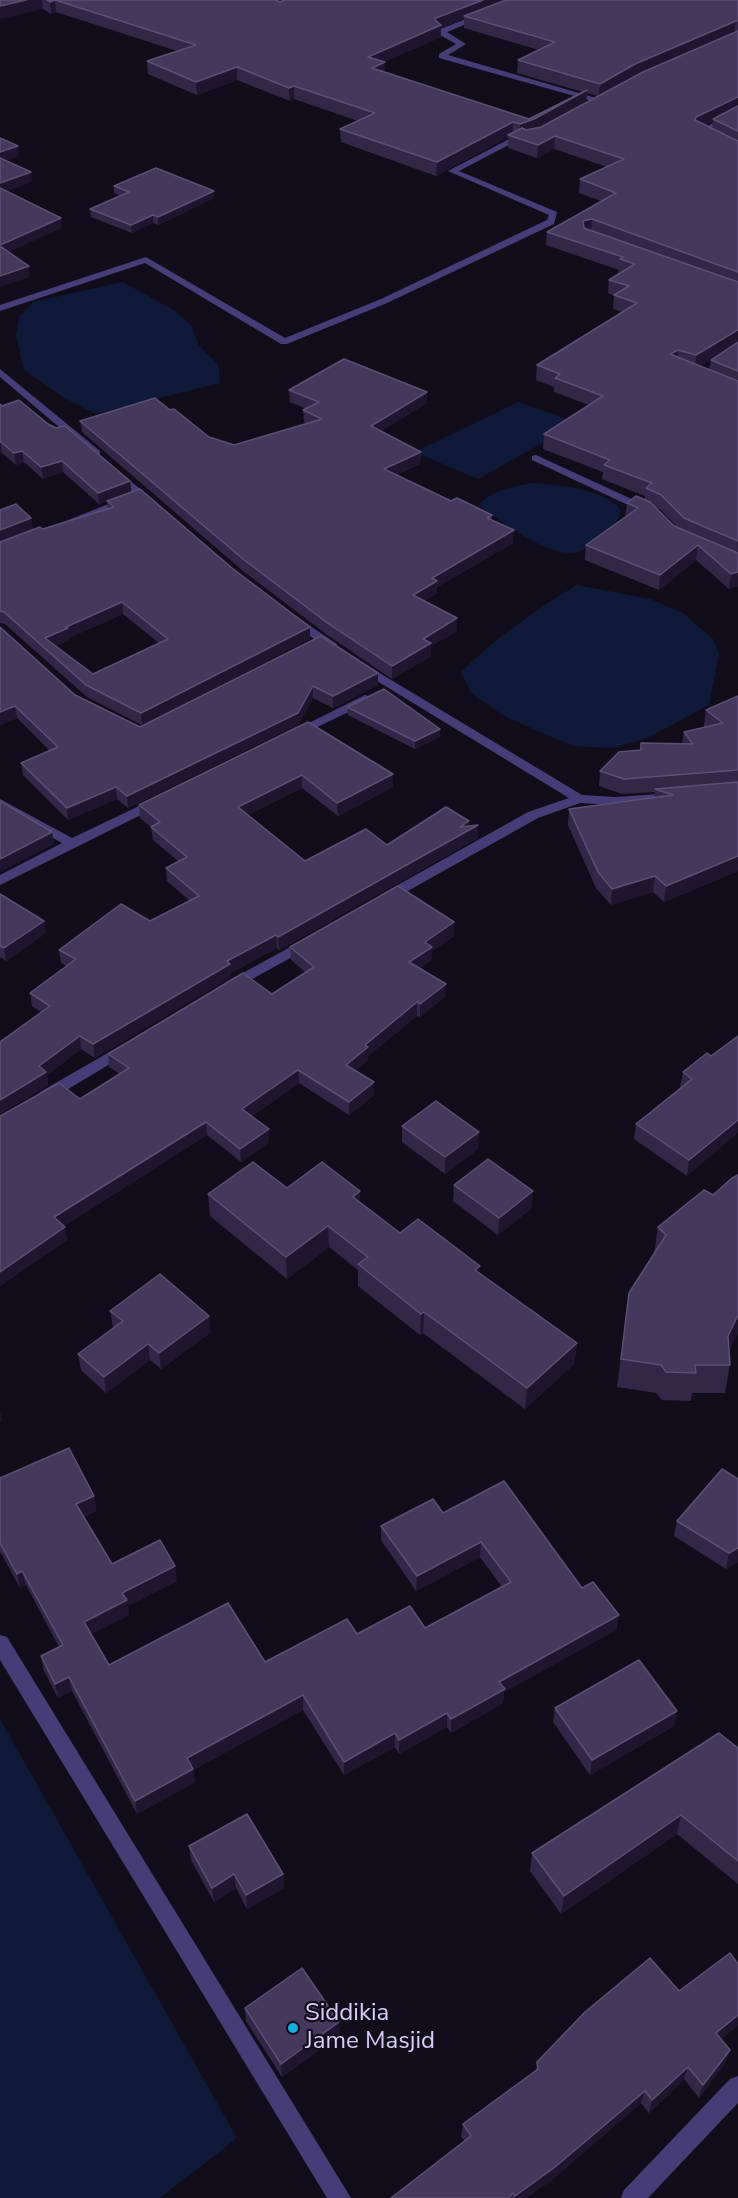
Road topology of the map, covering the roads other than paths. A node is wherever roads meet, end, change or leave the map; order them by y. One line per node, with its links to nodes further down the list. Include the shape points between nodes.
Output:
1 (488, 14): 3 (street, via 441,32 462,44 442,56)
2 (610, 97): 3 (street)
3 (600, 102): 4 (street)
4 (591, 107)
5 (738, 112): 7 (street, via 700,132)
6 (516, 139): 8 (street, via 452,171 554,214 551,222 384,301 284,342 146,260)
7 (738, 150)
8 (0, 308)
9 (0, 372): 11 (street)
10 (536, 458): 13 (street)
11 (141, 494): 12 (street); 14 (street)
12 (159, 509)
13 (654, 513)
14 (54, 528)
15 (286, 613): 16 (street, via 316,642 352,660)
16 (382, 691): 17 (street); 20 (street)
17 (283, 739)
18 (167, 796): 22 (street)
19 (671, 797): 20 (street)
20 (579, 799): 24 (street, via 533,815)
21 (0, 803): 22 (street)
22 (72, 843): 23 (street)
23 (0, 881)
24 (369, 907)
25 (318, 936): 26 (street)
26 (216, 994)
27 (138, 1040): 28 (street)
28 (30, 1106)
29 (0, 1643): 31 (street)
30 (738, 2087): 32 (street)
31 (340, 2198)
32 (632, 2198)

